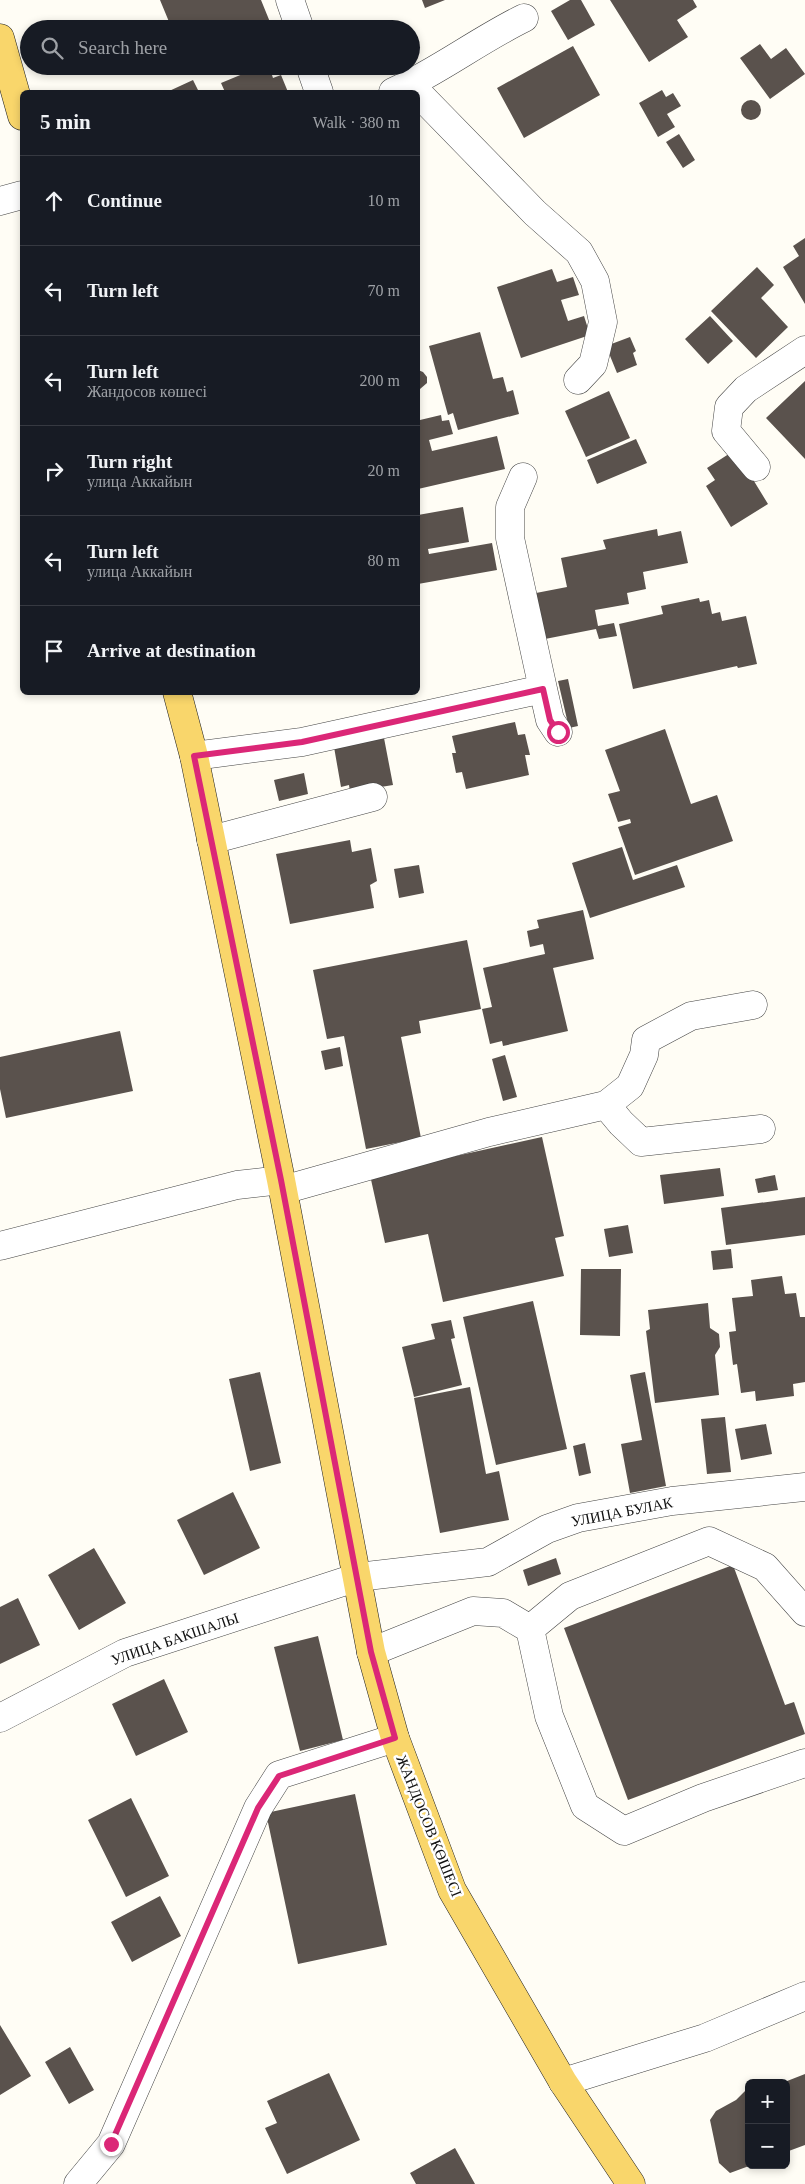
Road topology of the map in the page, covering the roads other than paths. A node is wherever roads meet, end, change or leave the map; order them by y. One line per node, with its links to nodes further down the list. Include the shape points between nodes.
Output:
1 (290, 0): 3 (street)
2 (524, 18): 7 (street, via 492,34)
3 (297, 20)
4 (0, 38): 9 (main road)
5 (313, 75): 6 (street)
6 (319, 90)
7 (411, 90)
8 (420, 101): 13 (street, via 579,252 595,282 603,322 592,364)
9 (20, 109)
10 (20, 196): 11 (street)
11 (0, 201)
12 (805, 350): 14 (street, via 746,389 729,407 726,431)
13 (578, 380)
14 (756, 467)
15 (523, 478): 16 (street, via 510,507 510,538)
16 (543, 689): 18 (street, via 550,720); 19 (street, via 302,742)
17 (178, 695): 19 (main road, ЖАНДОСОВ КӨШЕСІ)
18 (558, 732)
19 (194, 756): 21 (main road, ЖАНДОСОВ КӨШЕСІ)
20 (373, 797): 21 (street)
21 (211, 840): 25 (main road, ЖАНДОСОВ КӨШЕСІ)
22 (753, 1005): 23 (street, via 691,1016 646,1040 644,1055 630,1086)
23 (606, 1105): 24 (street, via 641,1142); 25 (street)
24 (761, 1129)
25 (282, 1185): 26 (street, via 237,1185); 28 (main road, ЖАНДОСОВ КӨШЕСІ)
26 (0, 1246)
27 (805, 1487): 28 (street, УЛИЦА БУЛАК, via 672,1501 578,1518 547,1528 488,1562)
28 (358, 1577): 31 (main road, ЖАНДОСОВ КӨШЕСІ); 32 (street, УЛИЦА БАКШАЛЫ, via 125,1653)
29 (805, 1612): 30 (street, via 765,1567 709,1541 570,1596)
30 (530, 1629): 31 (street, via 503,1613 473,1611); 34 (street, via 549,1716 585,1806 624,1831 703,1798)
31 (371, 1652): 33 (main road, ЖАНДОСОВ КӨШЕСІ)
32 (0, 1718)
33 (395, 1738): 36 (main road, ЖАНДОСОВ КӨШЕСІ, via 452,1890); 37 (street, via 279,1776 258,1808 111,2144)
34 (805, 1762)
35 (805, 1996): 36 (street, via 705,2038)
36 (563, 2082): 38 (main road, ЖАНДОСОВ КӨШЕСІ)
37 (78, 2184)
38 (631, 2184)

